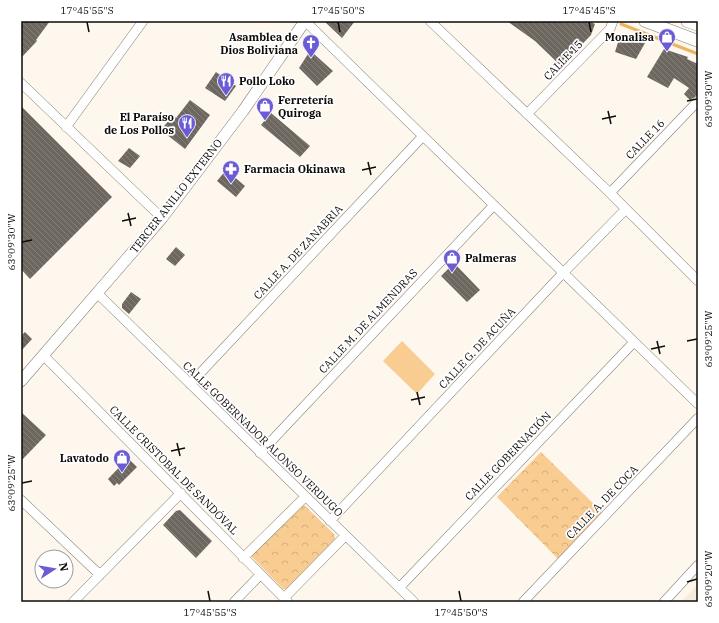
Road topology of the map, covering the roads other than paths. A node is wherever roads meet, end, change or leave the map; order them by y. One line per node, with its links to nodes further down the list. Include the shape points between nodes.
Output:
1 (143, 21): 12 (street)
2 (305, 21): 13 (street); 17 (street, TERCER ANILLO EXTERNO, via 243,110)
3 (430, 21): 11 (street)
4 (613, 21): 11 (street, CALLE 15, via 610,29)
5 (646, 21): 8 (main road)
6 (687, 21): 7 (main road)
7 (698, 25)
8 (698, 41)
9 (21, 83): 12 (street)
10 (698, 102): 14 (street, CALLE 16)
11 (527, 114): 14 (street)
12 (66, 127): 17 (street)
13 (423, 136): 15 (street); 25 (street, CALLE A. DE ZANABRIA)
14 (610, 193): 16 (street)
15 (494, 204): 19 (street); 28 (street, CALLE M. DE ALMENDRAS)
16 (626, 209): 19 (street, CALLE G. DE ACUÑA); 20 (street)
17 (162, 218): 21 (street, TERCER ANILLO EXTERNO)
18 (698, 267): 20 (street)
19 (564, 272): 22 (street); 32 (street, CALLE G. DE ACUÑA)
20 (695, 277)
21 (97, 293): 23 (street, TERCER ANILLO EXTERNO); 25 (street, CALLE GOBERNADOR ALONSO VERDUGO)
22 (634, 342): 26 (street); 38 (street, CALLE GOBERNACIÓN)
23 (43, 355): 24 (street, TERCER ANILLO EXTERNO); 29 (street, CALLE CRISTOBAL DE SANDÓVAL)
24 (21, 381)
25 (190, 384): 28 (street, CALLE GOBERNADOR ALONSO VERDUGO)
26 (698, 404)
27 (698, 418): 43 (street, CALLE A. DE COCA)
28 (260, 453): 30 (street, CALLE GOBERNADOR ALONSO VERDUGO)
29 (181, 493): 34 (street, CALLE CRISTOBAL DE SANDÓVAL); 36 (street)
30 (305, 497): 32 (street, CALLE GOBERNADOR ALONSO VERDUGO); 34 (street)
31 (21, 500): 36 (street)
32 (330, 521): 33 (street, CALLE GOBERNADOR ALONSO VERDUGO)
33 (346, 536): 38 (street, CALLE GOBERNADOR ALONSO VERDUGO); 39 (street)
34 (243, 558): 37 (street, CALLE CRISTOBAL DE SANDÓVAL)
35 (698, 565): 44 (street)
36 (100, 575): 40 (street)
37 (260, 575): 39 (street, CALLE CRISTOBAL DE SANDÓVAL); 41 (street)
38 (400, 587): 42 (street, CALLE GOBERNADOR ALONSO VERDUGO)
39 (286, 600)
40 (73, 602)
41 (234, 602)
42 (414, 602)
43 (523, 602)
44 (664, 602)

